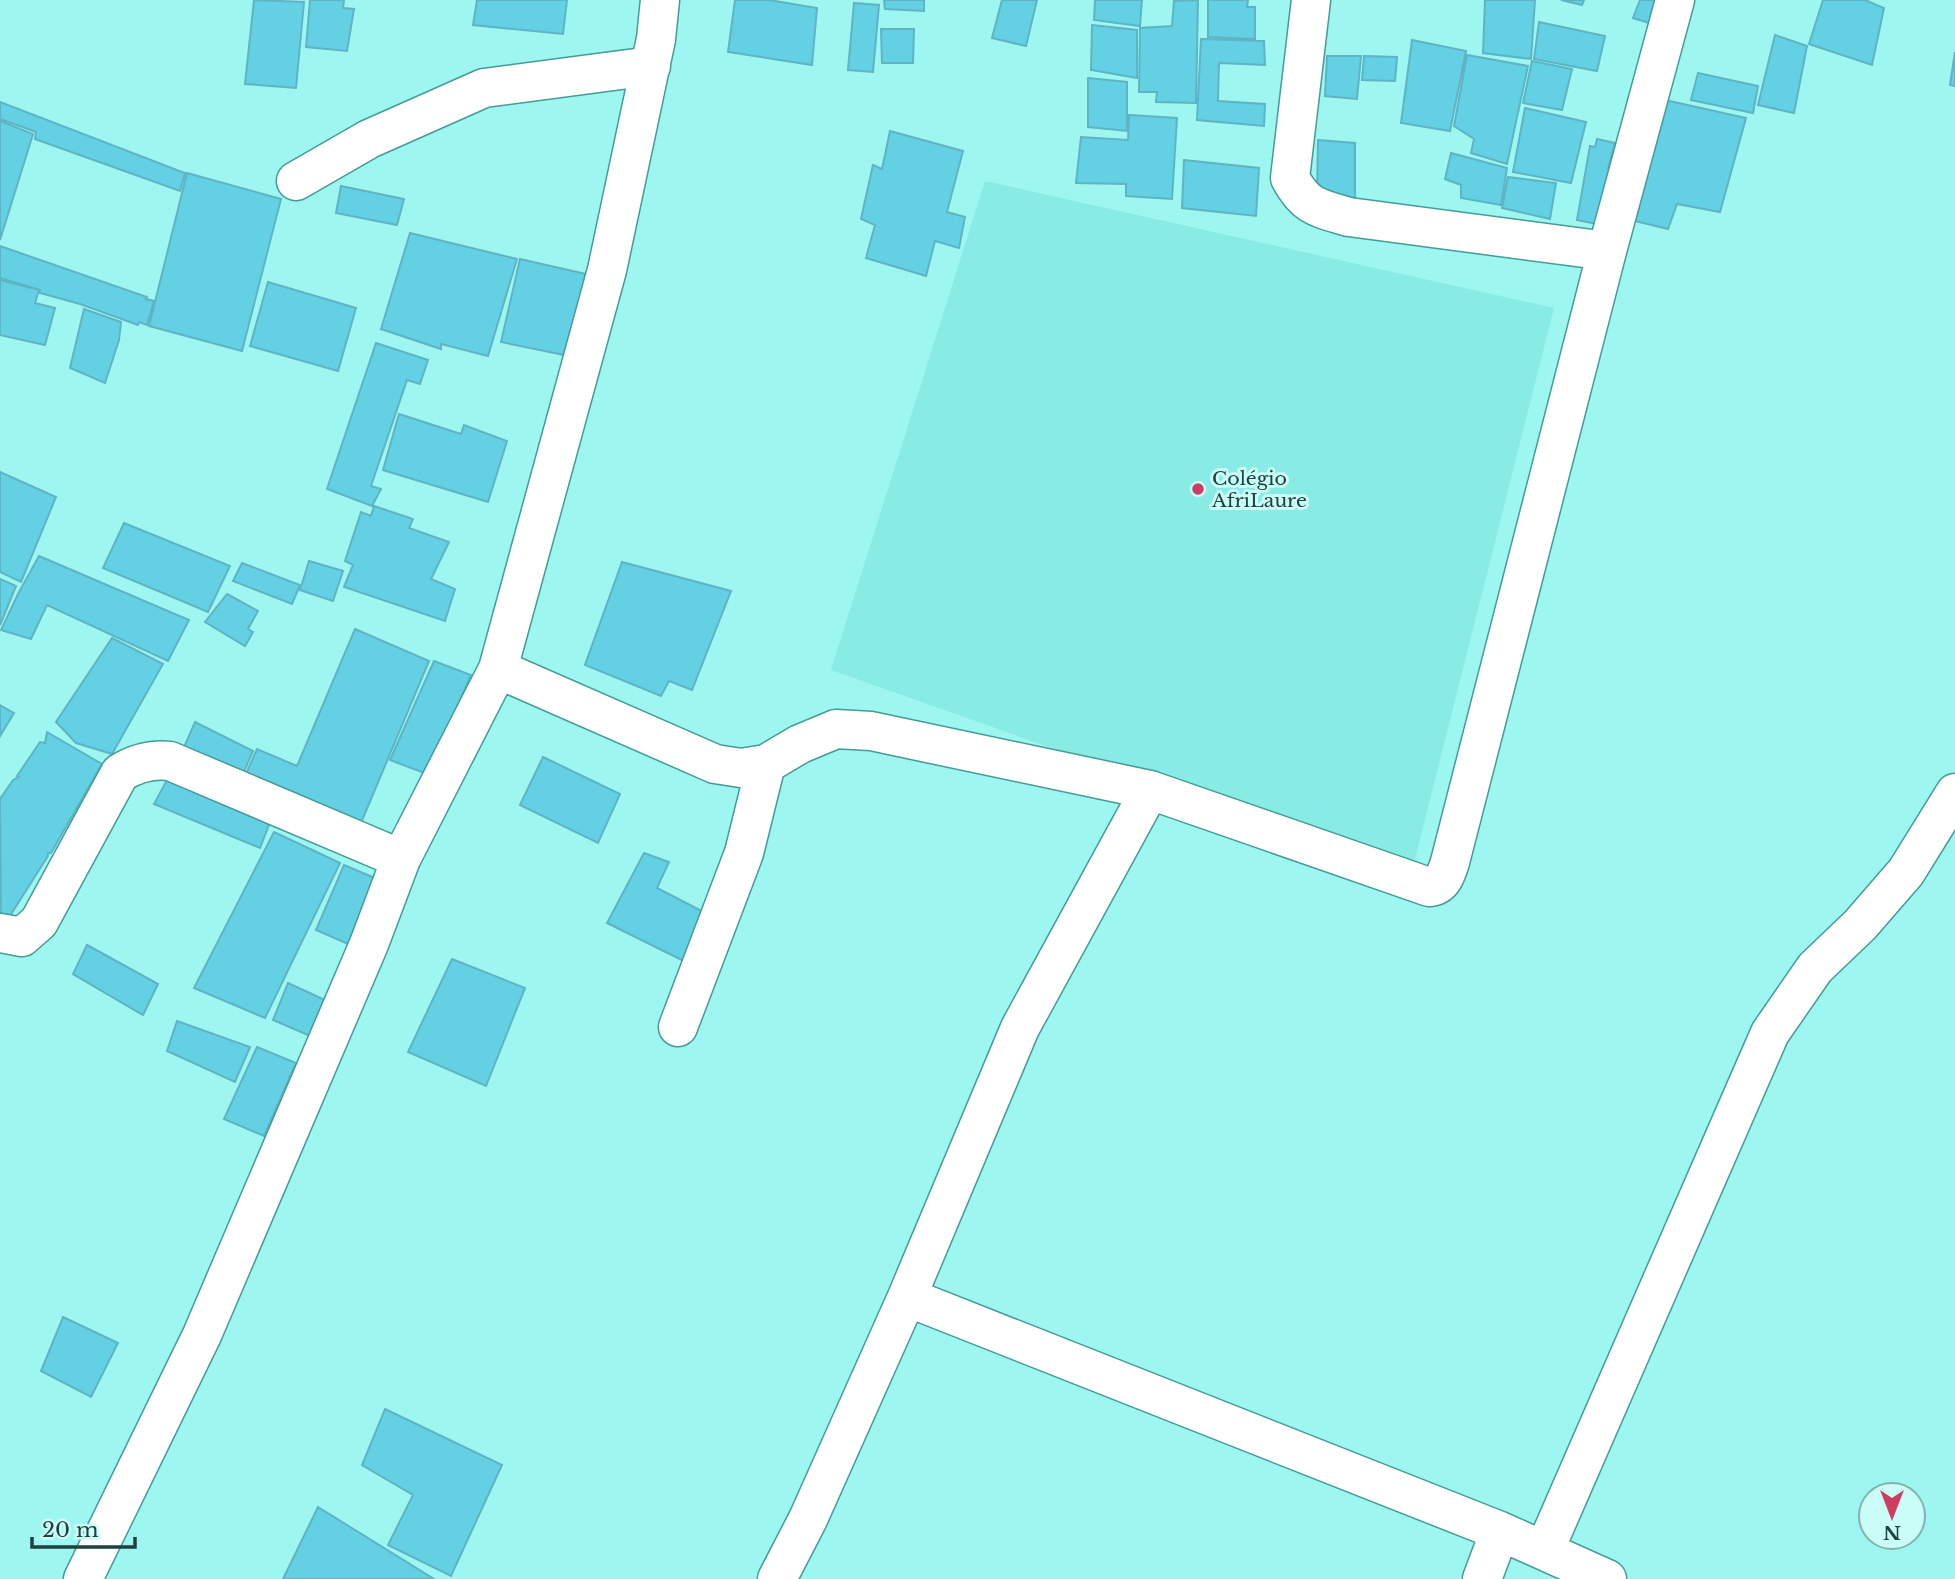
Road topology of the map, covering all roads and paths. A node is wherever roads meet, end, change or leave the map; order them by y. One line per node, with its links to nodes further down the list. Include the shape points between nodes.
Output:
1 (660, 0): 4 (street)
2 (1311, 0): 6 (street, via 1290,178 1300,197 1349,218)
3 (1675, 0): 6 (street)
4 (651, 66): 5 (street, via 484,88 369,139); 7 (street, via 607,270)
5 (296, 181)
6 (1607, 251): 9 (street, via 1444,879 1429,887)
7 (498, 669): 8 (street, via 715,764 741,768); 11 (street)
8 (766, 764): 9 (street, via 836,729 871,731); 13 (street, via 744,853)
9 (1150, 790): 14 (street, via 1020,1028)
10 (1952, 804): 16 (street, via 1906,872 1815,968 1770,1033)
11 (401, 859): 12 (street, via 170,761 157,760 120,773 39,922 22,937); 17 (street, via 202,1335)
12 (0, 933)
13 (678, 1027)
14 (907, 1297): 15 (street); 18 (street)
15 (1500, 1531): 16 (street); 19 (street)
16 (1545, 1549): 20 (street)
17 (83, 1579)
18 (777, 1579)
19 (1482, 1579)
20 (1607, 1579)

